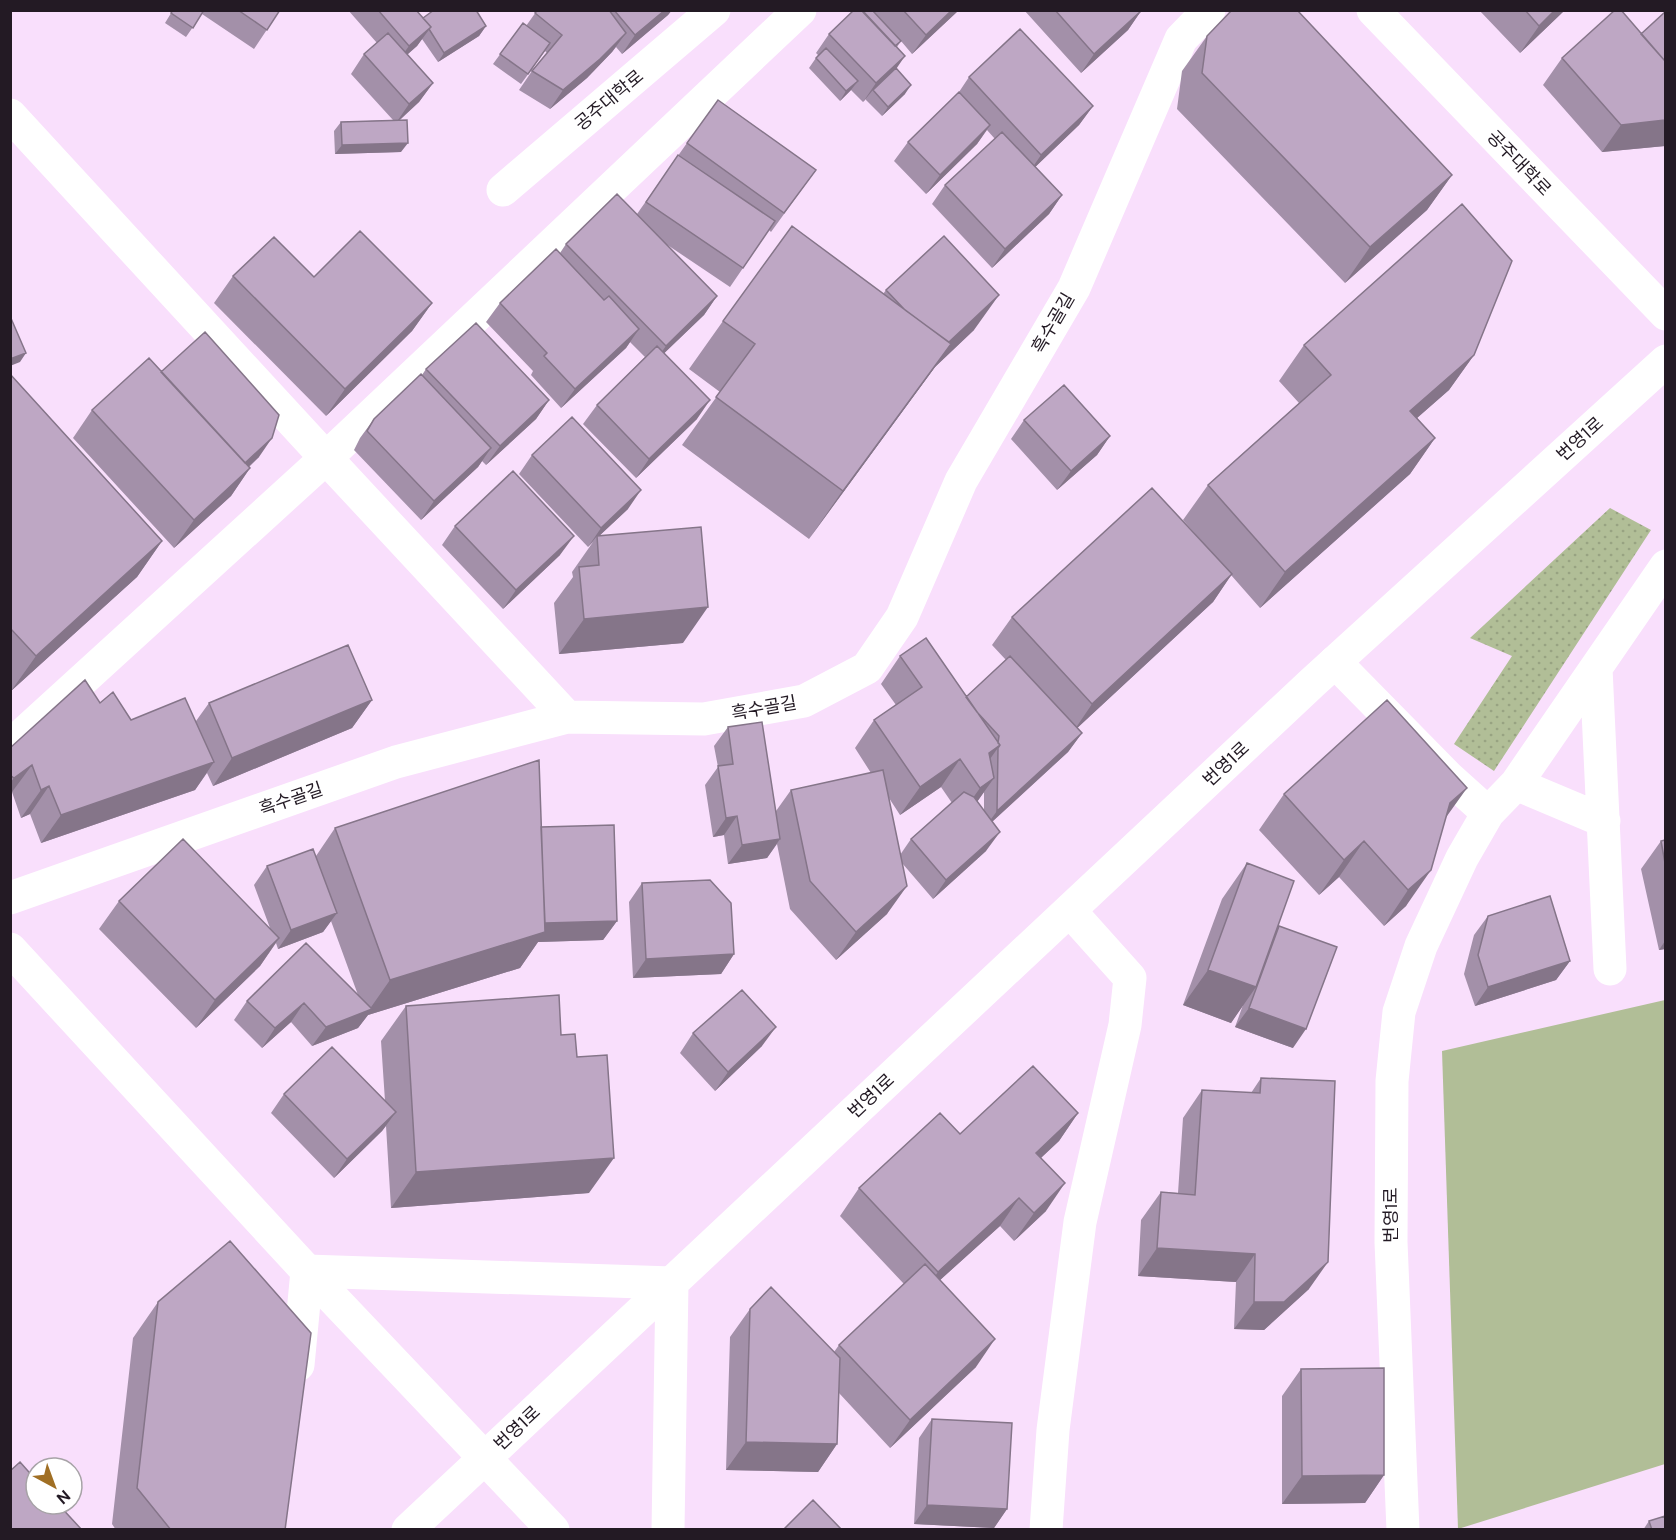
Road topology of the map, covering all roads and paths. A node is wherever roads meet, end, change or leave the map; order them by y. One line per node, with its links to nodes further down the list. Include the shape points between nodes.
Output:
1 (714, 10): 6 (street, 공주대학로)
2 (800, 10): 9 (street)
3 (1209, 10): 13 (street, 흑수골길, via 1181,39 1074,288 961,481 902,617 867,668 804,701 704,719)
4 (1373, 10): 7 (street, 공주대학로)
5 (10, 114): 9 (street)
6 (503, 190)
7 (1665, 314)
8 (1665, 361): 11 (street, 번영1로)
9 (326, 458): 13 (street); 14 (street)
10 (1665, 566): 12 (street, 번영1로)
11 (1335, 662): 16 (street); 19 (street, 번영1로)
12 (1596, 668): 15 (street, 번영1로); 17 (street)
13 (567, 717): 18 (street, 흑수골길, via 396,762)
14 (10, 746)
15 (1515, 784): 16 (street, 번영1로); 17 (street)
16 (1488, 813): 30 (street, 번영1로, via 1421,945 1399,1012 1392,1081 1391,1242)
17 (1604, 822): 21 (street)
18 (10, 898)
19 (1070, 910): 23 (street, 번영1로); 29 (street, via 1130,978 1125,1025 1080,1222 1053,1430)
20 (10, 949): 22 (street)
21 (1610, 969)
22 (306, 1271): 23 (street); 24 (street); 25 (street)
23 (672, 1283): 25 (street, 번영1로); 28 (street)
24 (296, 1389)
25 (485, 1458): 26 (street, 번영1로); 27 (street)
26 (408, 1530)
27 (553, 1530)
28 (668, 1530)
29 (1046, 1530)
30 (1403, 1530)

